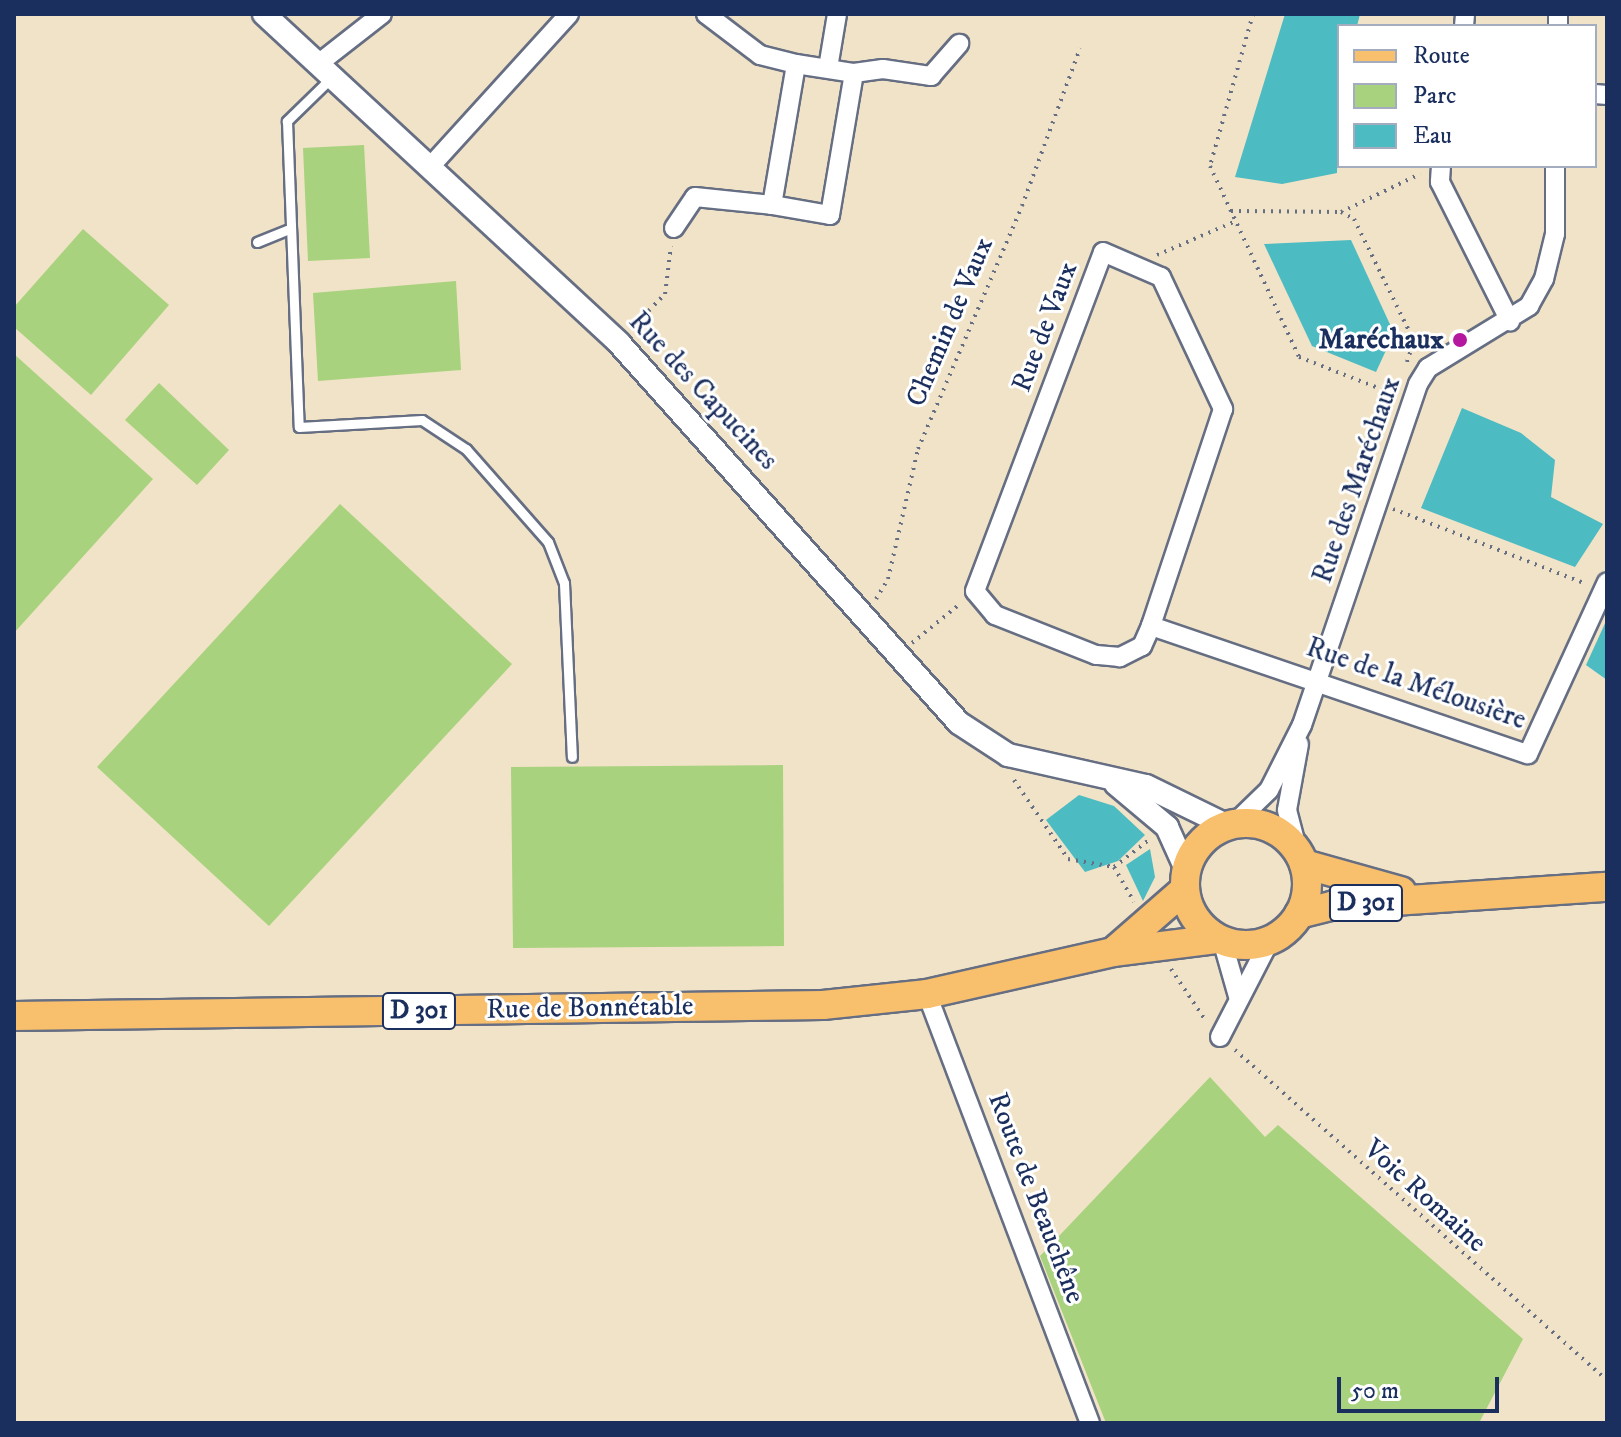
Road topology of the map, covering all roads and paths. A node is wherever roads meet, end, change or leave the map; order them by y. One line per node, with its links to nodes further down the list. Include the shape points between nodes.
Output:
1 (264, 14): 11 (street, Rue des Capucines)
2 (382, 14): 11 (street)
3 (569, 14): 13 (street)
4 (706, 14): 9 (street, via 760,55)
5 (837, 14): 10 (street)
6 (1253, 14): 17 (path, via 1210,166)
7 (959, 44): 12 (street, via 931,76 883,69)
8 (1080, 48): 31 (path, Chemin de Vaux, via 1022,206 918,449 888,579)
9 (796, 64): 10 (street); 16 (street)
10 (828, 68): 12 (street)
11 (324, 71): 13 (street, Rue des Capucines); 21 (lane, via 287,121)
12 (854, 73): 16 (street, via 830,215)
13 (429, 168): 25 (street, Rue des Capucines)
14 (1555, 168): 24 (street, Rue des Maréchaux, via 1555,234 1544,279)
15 (1432, 169): 18 (path); 24 (street)
16 (772, 205): 20 (street, via 695,197)
17 (1231, 211): 18 (path); 19 (path)
18 (1341, 212): 26 (path, via 1354,219)
19 (1236, 221): 23 (path); 27 (path, via 1299,357)
20 (674, 228): 25 (path, via 665,294)
21 (289, 229): 22 (lane); 37 (lane, via 299,427 422,420 466,449 548,542 564,583)
22 (257, 242)
23 (1140, 262): 30 (street, Rue de Vaux, via 1103,252); 32 (street, via 1161,277 1223,409)
24 (1510, 321): 26 (street, Rue des Maréchaux)
25 (618, 342): 31 (street, Rue des Capucines)
26 (1428, 368): 27 (street, Rue des Maréchaux)
27 (1412, 401): 28 (street, Rue des Maréchaux)
28 (1378, 503): 29 (path); 34 (street, Rue des Maréchaux)
29 (1605, 586): 34 (street, Rue de la Mélousière, via 1528,754)
30 (975, 591): 32 (street, via 995,615 1096,655 1120,657 1142,646); 33 (path)
31 (863, 611): 33 (street, Rue des Capucines)
32 (1151, 626): 34 (street, Rue de la Mélousière)
33 (897, 655): 36 (street, Rue des Capucines, via 959,723)
34 (1318, 679): 35 (street, Rue des Maréchaux)
35 (1302, 725): 39 (street, Rue des Maréchaux, via 1269,790); 41 (street, Rue des Maréchaux, via 1287,810)
36 (1008, 755): 38 (street, Rue des Capucines); 42 (path, via 1014,779 1068,859)
37 (572, 757)
38 (1105, 777): 39 (street, Rue des Capucines, via 1146,786); 40 (street, Rue des Capucines)
39 (1232, 824): 41 (main road, via 1272,828); 43 (main road, via 1207,836)
40 (1167, 827): 42 (path); 43 (street, Rue des Capucines)
41 (1301, 858): 45 (main road, D 301); 46 (main road)
42 (1114, 867): 47 (path, Voie Romaine)
43 (1186, 879): 47 (main road); 48 (main road, via 1195,918)
44 (1607, 887): 45 (main road, D 301)
45 (1433, 898): 46 (main road, D 301)
46 (1299, 914): 49 (main road)
47 (1156, 937): 48 (main road, Rue de Bonnétable / D 301); 50 (main road, Rue de Bonnétable / D 301, via 1113,952); 53 (path, Voie Romaine, via 1179,990)
48 (1220, 939): 49 (main road); 51 (street)
49 (1270, 940): 51 (street)
50 (927, 994): 52 (main road, Rue de Bonnétable / D 301, via 823,1005); 55 (street, Route de Beauchêne)
51 (1238, 999): 53 (street)
52 (14, 1016)
53 (1220, 1037): 54 (path, Voie Romaine)
54 (1607, 1380)
55 (1090, 1423)

